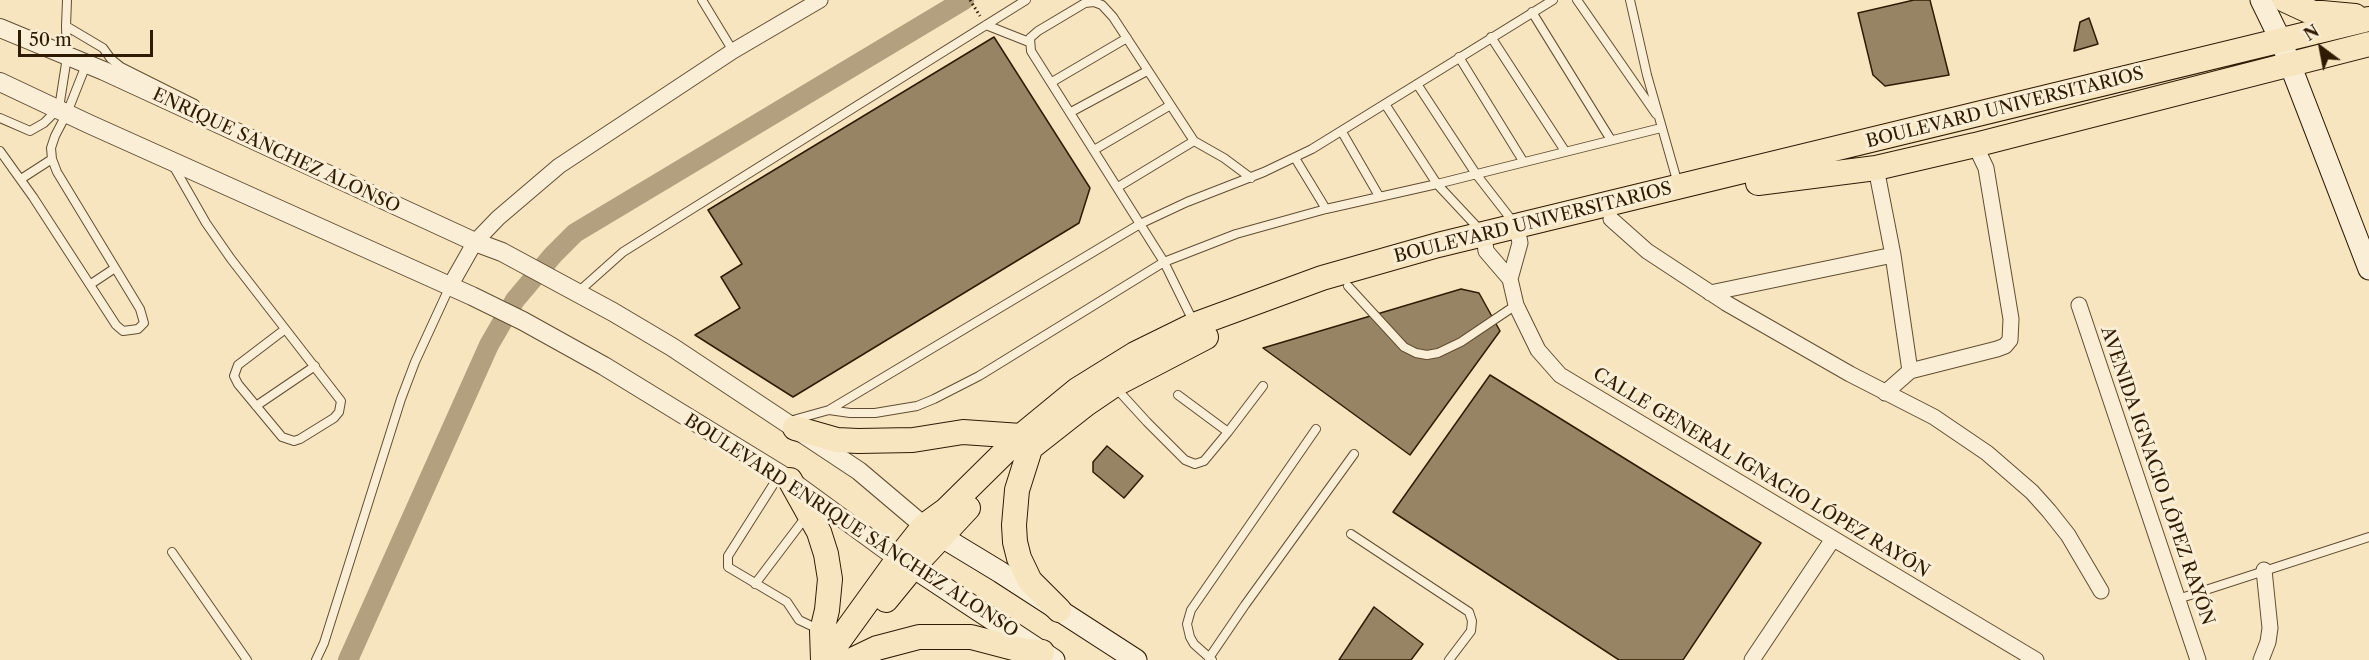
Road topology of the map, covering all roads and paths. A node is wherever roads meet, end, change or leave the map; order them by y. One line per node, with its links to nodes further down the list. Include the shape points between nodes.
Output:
1 (68, 0): 16 (lane)
2 (702, 0): 23 (lane)
3 (820, 0): 23 (street)
4 (970, 0): 11 (path)
5 (1026, 0): 15 (lane)
6 (1553, 0): 12 (lane)
7 (1577, 0): 37 (lane)
8 (1630, 0): 37 (lane)
9 (2261, 0): 20 (main road)
10 (2285, 0): 13 (main road, via 2311,12)
11 (976, 9)
12 (1532, 12): 18 (lane); 40 (lane)
13 (2369, 14)
14 (2369, 19): 20 (main road, BOULEVARD UNIVERSITARIOS)
15 (986, 25): 21 (lane); 75 (lane, via 623,252)
16 (66, 26): 24 (lane); 49 (lane, via 103,48 122,67 282,145 295,152)
17 (0, 28): 24 (street, ENRIQUE SANCHEZ ALONSO)
18 (1491, 37): 25 (lane); 45 (lane)
19 (1127, 38): 21 (lane, via 1109,11 1089,2 1038,31); 28 (lane); 30 (lane)
20 (2281, 40): 27 (main road); 52 (main road, BOULEVARD UNIVERSITARIOS)
21 (1029, 42): 30 (lane)
22 (2369, 44): 27 (main road, BOULEVARD UNIVERSITARIOS)
23 (733, 51): 64 (street, via 559,166)
24 (68, 57): 26 (street, ENRIQUE SANCHEZ ALONSO); 34 (lane)
25 (1459, 57): 31 (lane); 50 (lane)
26 (86, 64): 34 (lane); 49 (street, ENRIQUE SANCHEZ ALONSO)
27 (2290, 65): 42 (main road, BOULEVARD UNIVERSITARIOS); 69 (main road)
28 (1147, 71): 33 (lane); 35 (lane)
29 (0, 82): 34 (street)
30 (1052, 82): 35 (lane)
31 (1417, 84): 32 (lane); 53 (lane)
32 (1385, 105): 39 (lane); 56 (lane)
33 (1170, 106): 41 (lane); 43 (lane)
34 (63, 111): 36 (lane, via 30,130); 47 (lane, via 51,148); 48 (street)
35 (1071, 112): 43 (lane)
36 (0, 118)
37 (1659, 118): 38 (lane)
38 (1661, 128): 40 (lane); 58 (lane)
39 (1342, 132): 46 (lane); 59 (lane)
40 (1611, 140): 45 (lane)
41 (1194, 141): 55 (lane); 57 (lane)
42 (1975, 145): 51 (main road, BOULEVARD UNIVERSITARIOS); 81 (street, via 1986,168 2011,320 2010,340 1997,349)
43 (1094, 150): 57 (lane)
44 (0, 151): 54 (lane)
45 (1565, 151): 50 (lane)
46 (1295, 158): 55 (lane); 60 (lane)
47 (52, 159): 54 (lane); 68 (lane)
48 (170, 161): 72 (street); 79 (lane, via 231,259)
49 (298, 161): 64 (street, ENRIQUE SANCHEZ ALONSO)
50 (1523, 161): 53 (lane)
51 (1876, 168): 52 (main road, BOULEVARD UNIVERSITARIOS); 66 (street)
52 (1771, 172): 58 (main road, BOULEVARD UNIVERSITARIOS); 61 (main road, BOULEVARD UNIVERSITARIOS)
53 (1476, 174): 56 (lane); 63 (lane)
54 (21, 178): 71 (lane)
55 (1251, 178): 62 (lane)
56 (1437, 184): 59 (lane); 65 (lane)
57 (1118, 187): 62 (lane)
58 (1679, 187): 63 (main road, BOULEVARD UNIVERSITARIOS)
59 (1379, 196): 60 (lane)
60 (1326, 209): 67 (lane, via 1236,234)
61 (1611, 219): 63 (main road, BOULEVARD UNIVERSITARIOS); 74 (street, via 1647,251)
62 (1140, 224): 67 (lane); 87 (lane)
63 (1519, 235): 65 (main road, BOULEVARD UNIVERSITARIOS); 70 (street)
64 (475, 242): 72 (street); 75 (street, ENRIQUE SANCHEZ ALONSO, via 502,252)
65 (1485, 243): 70 (street); 73 (main road, BOULEVARD UNIVERSITARIOS); 78 (main road, BOULEVARD UNIVERSITARIOS, via 1322,278)
66 (1893, 255): 74 (street); 81 (street)
67 (1164, 262): 78 (lane); 87 (lane, via 979,376 934,399 875,413)
68 (115, 268): 71 (lane); 71 (lane, via 143,316 144,323 138,329 123,331 116,325)
69 (2369, 269)
70 (1510, 279): 76 (street, CALLE GENERAL IGNACIO LÓPEZ RAYÓN)
71 (90, 284)
72 (450, 286): 93 (street, BOULEVARD ENRIQUE SÁNCHEZ ALONSO, via 604,366); 110 (lane, via 401,399)
73 (1348, 286): 76 (lane, via 1404,347 1427,355 1461,342); 82 (main road, BOULEVARD UNIVERSITARIOS, via 1225,329)
74 (1710, 293): 84 (street)
75 (576, 294): 88 (street, via 672,347)
76 (1516, 305): 98 (street, CALLE GENERAL IGNACIO LÓPEZ RAYÓN, via 1534,344 1560,375)
77 (2079, 305): 104 (street, AVENIDA IGNACIO LÓPEZ RAYÓN)
78 (1194, 325): 91 (main road, BOULEVARD UNIVERSITARIOS, via 1135,354 1077,390)
79 (284, 330): 80 (lane); 86 (lane, via 235,370 238,384)
80 (315, 366): 86 (lane); 86 (lane, via 340,401 334,418 300,440 288,441)
81 (1910, 370): 84 (street)
82 (1114, 385): 90 (lane, via 1185,460 1195,464 1204,461); 91 (main road, BOULEVARD UNIVERSITARIOS)
83 (1263, 387): 90 (lane)
84 (1885, 393): 103 (street, via 1934,417 1987,453 2032,492 2068,536)
85 (1178, 395): 90 (lane)
86 (256, 406)
87 (829, 410): 88 (lane)
88 (791, 425): 91 (main road, via 837,440 913,440 963,432); 95 (street, via 859,471)
89 (1316, 429): 108 (lane, via 1191,610 1187,624 1190,637)
90 (1228, 432)
91 (1026, 442): 95 (main road, BOULEVARD UNIVERSITARIOS, via 946,510); 105 (main road, via 1017,490 1015,542 1030,581)
92 (1354, 454): 108 (lane, via 1245,605)
93 (785, 477): 94 (main road); 102 (lane, via 728,556 728,567)
94 (814, 506): 100 (street, BOULEVARD ENRIQUE SÁNCHEZ ALONSO); 102 (lane); 106 (main road, via 830,579)
95 (933, 531): 100 (main road, BOULEVARD UNIVERSITARIOS); 105 (main road)
96 (1351, 534): 115 (lane, via 1469,612 1471,631)
97 (2369, 537): 101 (lane)
98 (1833, 539): 116 (street); 117 (street, CALLE GENERAL IGNACIO LÓPEZ RAYÓN)
99 (172, 552): 109 (lane)
100 (905, 563): 107 (main road, BOULEVARD ENRIQUE SÁNCHEZ ALONSO); 111 (main road, BOULEVARD UNIVERSITARIOS); 112 (main road, BOULEVARD UNIVERSITARIOS)
101 (2264, 570): 104 (lane); 119 (street, via 2270,628)
102 (755, 584): 106 (lane, via 787,602 799,620)
103 (2101, 591)
104 (2178, 598): 118 (street, AVENIDA IGNACIO LÓPEZ RAYÓN)
105 (1059, 610): 114 (main road)
106 (822, 631): 111 (main road)
107 (1035, 656): 113 (main road, via 971,637 919,638 877,648)
108 (1211, 659)
109 (247, 660)
110 (316, 660)
111 (824, 660)
112 (837, 660)
113 (852, 660)
114 (1136, 660)
115 (1449, 660)
116 (1752, 660)
117 (2036, 660)
118 (2198, 660)
119 (2261, 660)

